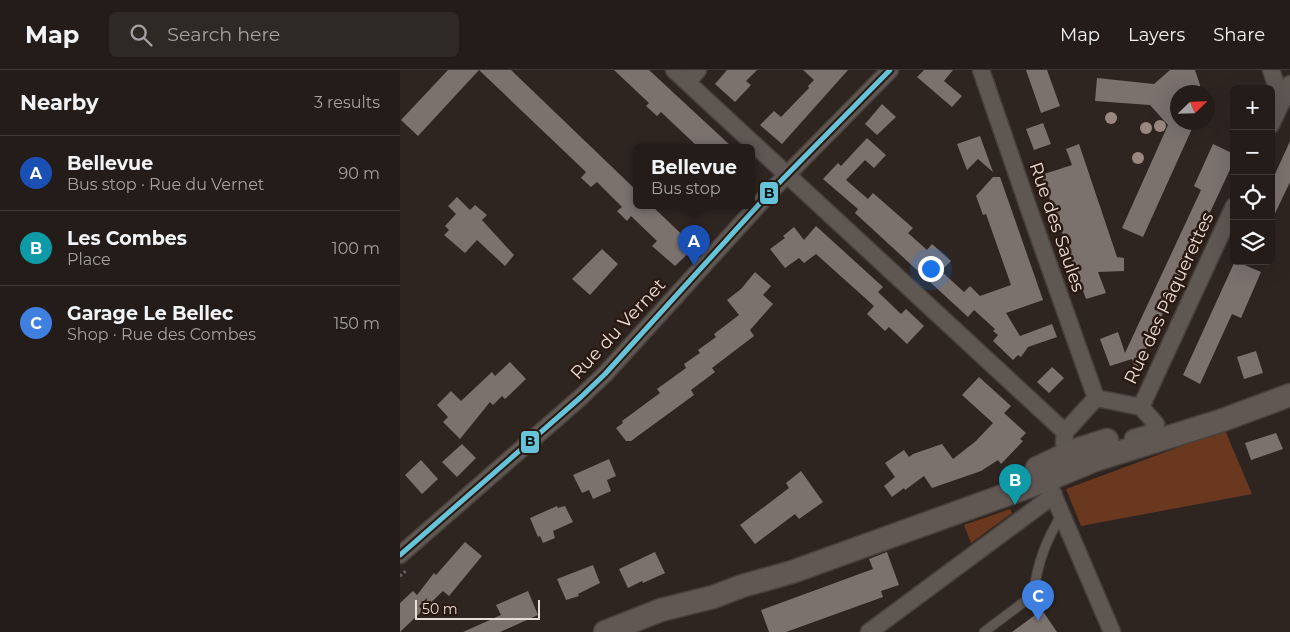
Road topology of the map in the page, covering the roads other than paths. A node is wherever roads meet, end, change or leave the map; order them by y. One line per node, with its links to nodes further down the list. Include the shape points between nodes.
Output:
1 (674, 70): 6 (street)
2 (698, 70): 6 (street)
3 (890, 70): 12 (street, Rue du Vernet)
4 (981, 70): 15 (street, Rue des Saules)
5 (1271, 70): 8 (street)
6 (687, 82): 10 (street)
7 (1290, 84): 8 (street)
8 (1282, 102): 9 (street)
9 (1275, 117)
10 (754, 144)
11 (755, 145): 12 (street)
12 (787, 174): 19 (street); 21 (street, Rue du Vernet, via 581,398)
13 (1230, 215): 16 (street, Rue des Pâquerettes)
14 (1290, 394): 17 (main road, via 1238,401); 18 (main road, via 1220,421)
15 (1096, 398): 16 (street); 19 (street)
16 (1141, 407): 17 (street)
17 (1156, 424): 18 (street, via 1150,433 1127,440); 19 (main road)
18 (1095, 460): 19 (main road); 19 (street)
19 (1059, 461): 20 (street); 22 (main road, via 792,572 661,610); 23 (street)
20 (1062, 514): 24 (lane, via 1048,537 1037,569 1033,595); 25 (street)
21 (400, 555)
22 (605, 632)
23 (869, 632)
24 (984, 632)
25 (1112, 632)

